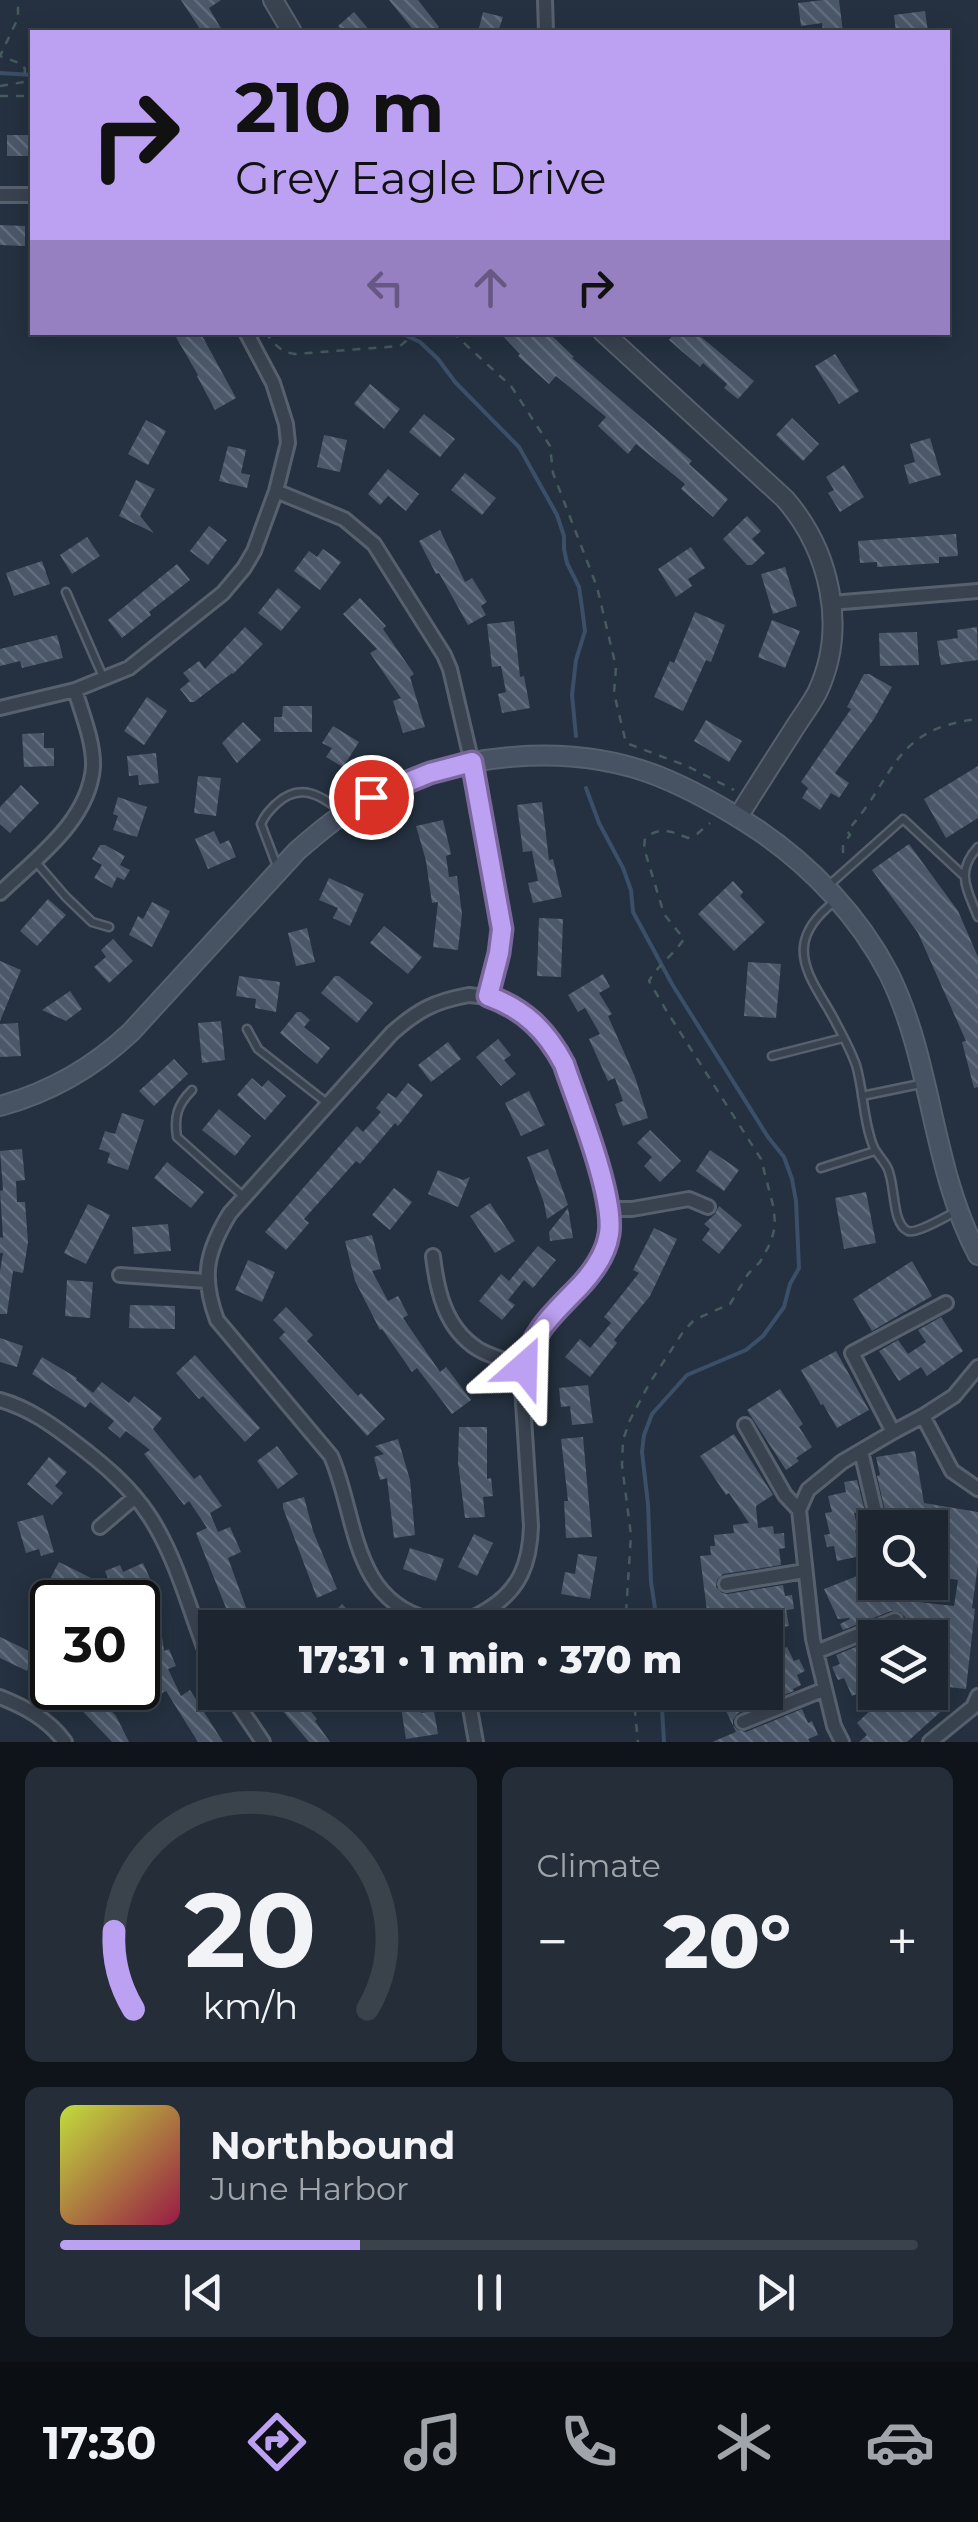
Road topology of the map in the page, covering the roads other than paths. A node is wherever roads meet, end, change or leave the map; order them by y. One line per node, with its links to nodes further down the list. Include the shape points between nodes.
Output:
1 (273, 0): 3 (street)
2 (545, 0): 4 (street)
3 (291, 30)
4 (546, 30)
5 (0, 195): 6 (street)
6 (30, 195)
7 (248, 335): 9 (street, via 274,382 286,424)
8 (606, 335): 12 (street, via 785,498 817,545)
9 (276, 491): 13 (street, via 254,551 234,582 129,668); 16 (street, via 344,518 374,544 444,655)
10 (978, 591): 12 (street)
11 (66, 592): 13 (lane)
12 (831, 603): 18 (street, via 832,637 816,694)
13 (104, 680): 14 (street)
14 (75, 690): 15 (street); 20 (street, via 93,768 71,822)
15 (0, 708)
16 (472, 762): 17 (main road, via 400,784); 18 (main road, via 589,759 654,775); 27 (street, via 502,929)
17 (345, 813): 21 (main road); 21 (lane, via 309,792 285,796 262,824)
18 (738, 816): 24 (main road)
19 (978, 847): 22 (lane)
20 (34, 860): 23 (street); 26 (lane, via 92,922)
21 (278, 870): 35 (main road, via 107,1054 58,1085)
22 (963, 876): 24 (lane, via 903,818); 25 (lane)
23 (0, 893)
24 (832, 894): 29 (lane, via 804,946 810,976); 31 (main road, via 886,970)
25 (978, 917)
26 (109, 927)
27 (488, 996): 34 (street, via 452,998 417,1011); 40 (street, via 526,1014 554,1045)
28 (247, 1029): 34 (lane, via 258,1049)
29 (844, 1038): 30 (lane); 33 (lane)
30 (772, 1056)
31 (926, 1082): 33 (lane); 41 (main road)
32 (192, 1090): 38 (lane, via 176,1113 177,1137)
33 (862, 1096): 36 (lane)
34 (328, 1104): 38 (street)
35 (0, 1106)
36 (875, 1151): 37 (lane); 41 (lane, via 889,1170 905,1230)
37 (821, 1168)
38 (244, 1197): 45 (street, via 218,1232)
39 (708, 1206): 40 (street, via 689,1199)
40 (609, 1209): 47 (street, via 604,1252 542,1326)
41 (958, 1211): 42 (main road)
42 (978, 1254)
43 (433, 1256): 47 (street, via 444,1309 462,1336)
44 (120, 1275): 45 (street)
45 (206, 1281): 61 (street, via 218,1320 331,1456 368,1575)
46 (946, 1303): 52 (street, via 852,1353)
47 (524, 1367): 62 (street, via 531,1546 514,1589)
48 (978, 1368): 50 (street)
49 (0, 1400): 55 (street, via 62,1432)
50 (924, 1416): 52 (street); 54 (street, via 952,1471)
51 (746, 1425): 56 (street)
52 (892, 1432): 53 (street)
53 (861, 1451): 56 (street, via 808,1490); 57 (street)
54 (978, 1488)
55 (135, 1497): 58 (street); 63 (street, via 163,1538)
56 (799, 1510): 59 (street)
57 (875, 1510)
58 (100, 1526)
59 (805, 1571): 60 (street); 65 (street)
60 (726, 1584)
61 (406, 1610)
62 (488, 1610)
63 (198, 1631)
64 (858, 1635): 65 (street)
65 (816, 1652): 66 (street)
66 (825, 1689): 71 (street); 75 (street)
67 (978, 1696): 76 (street)
68 (0, 1697): 72 (street, via 27,1708)
69 (241, 1710): 73 (street)
70 (470, 1710): 74 (street)
71 (744, 1722)
72 (65, 1742)
73 (263, 1742)
74 (476, 1742)
75 (842, 1742)
76 (930, 1742)

